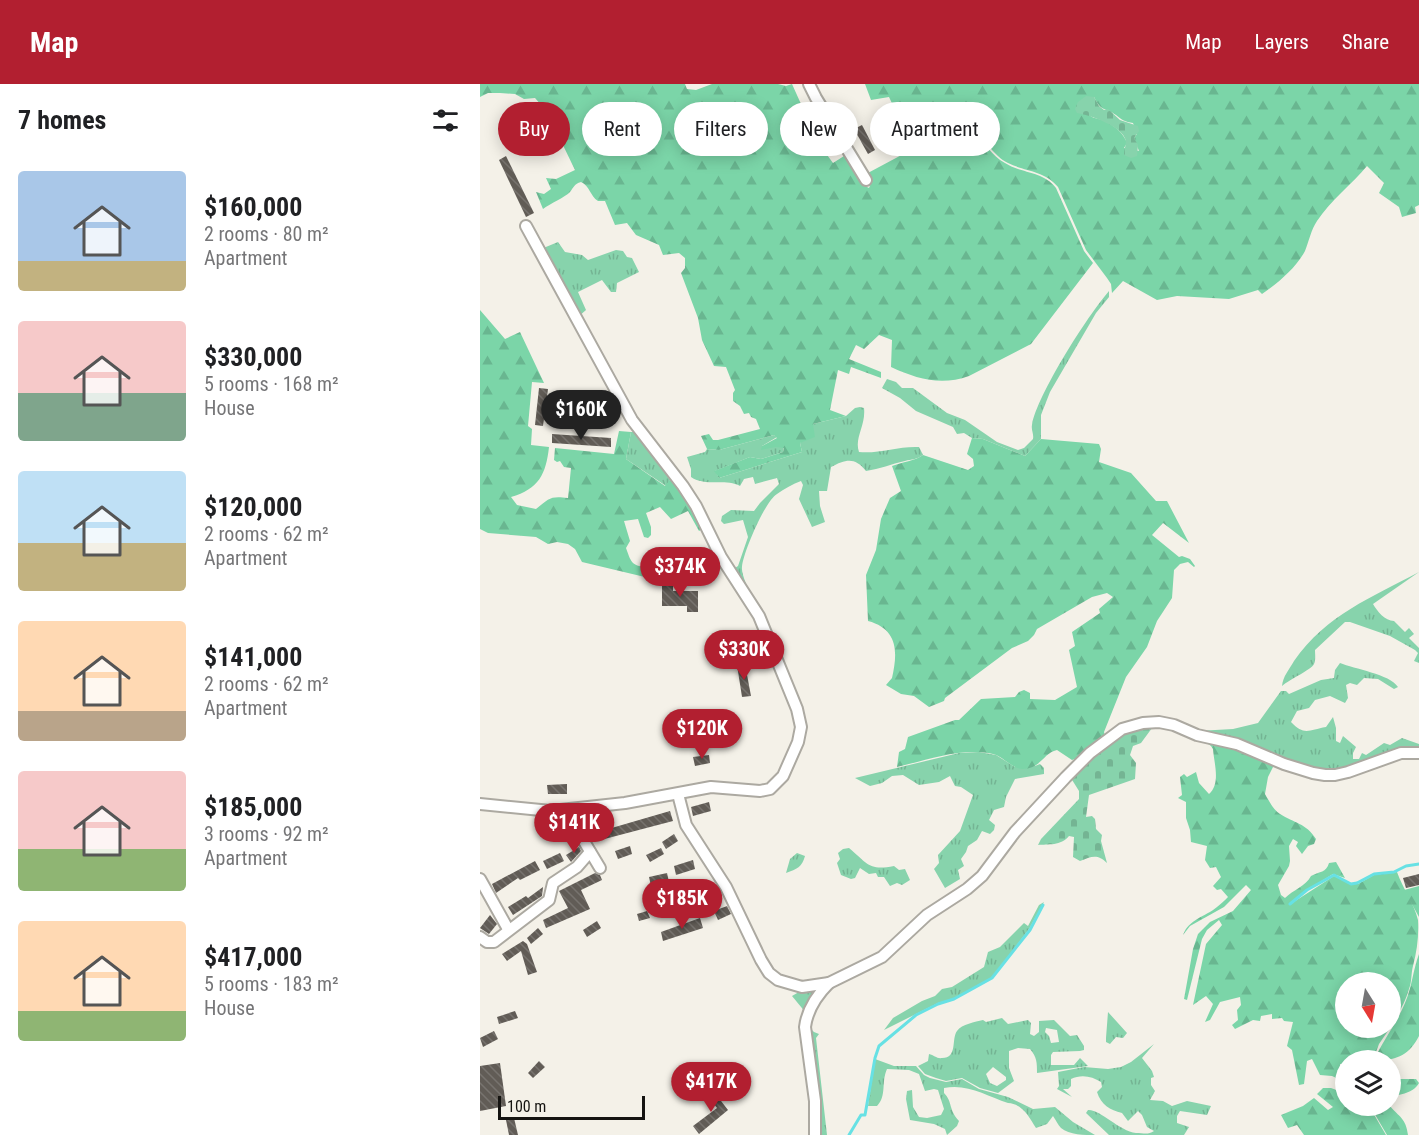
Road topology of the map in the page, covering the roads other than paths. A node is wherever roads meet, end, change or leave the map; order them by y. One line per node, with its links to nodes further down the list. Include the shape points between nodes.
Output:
1 (809, 84): 2 (street)
2 (866, 180)
3 (526, 226): 5 (street, via 632,420 696,506 721,557 759,616 797,710 801,727 798,742 783,776 770,789 739,791 711,787)
4 (1419, 753): 13 (street, via 1401,753 1348,772 1325,775 1291,767 1230,741 1197,735 1174,725 1143,723 1122,729 1071,772 1015,832 982,876 927,915 882,957)
5 (678, 794): 7 (street); 13 (street, via 686,825 726,887 769,973 777,981 802,987)
6 (480, 804): 7 (street)
7 (551, 811): 8 (street, via 579,833)
8 (590, 852): 9 (street); 11 (street, via 577,867 553,883 549,900)
9 (600, 868)
10 (480, 879): 11 (street)
11 (508, 929): 12 (street, via 490,943)
12 (480, 937)
13 (829, 983): 14 (street, via 806,1016)
14 (815, 1135)

